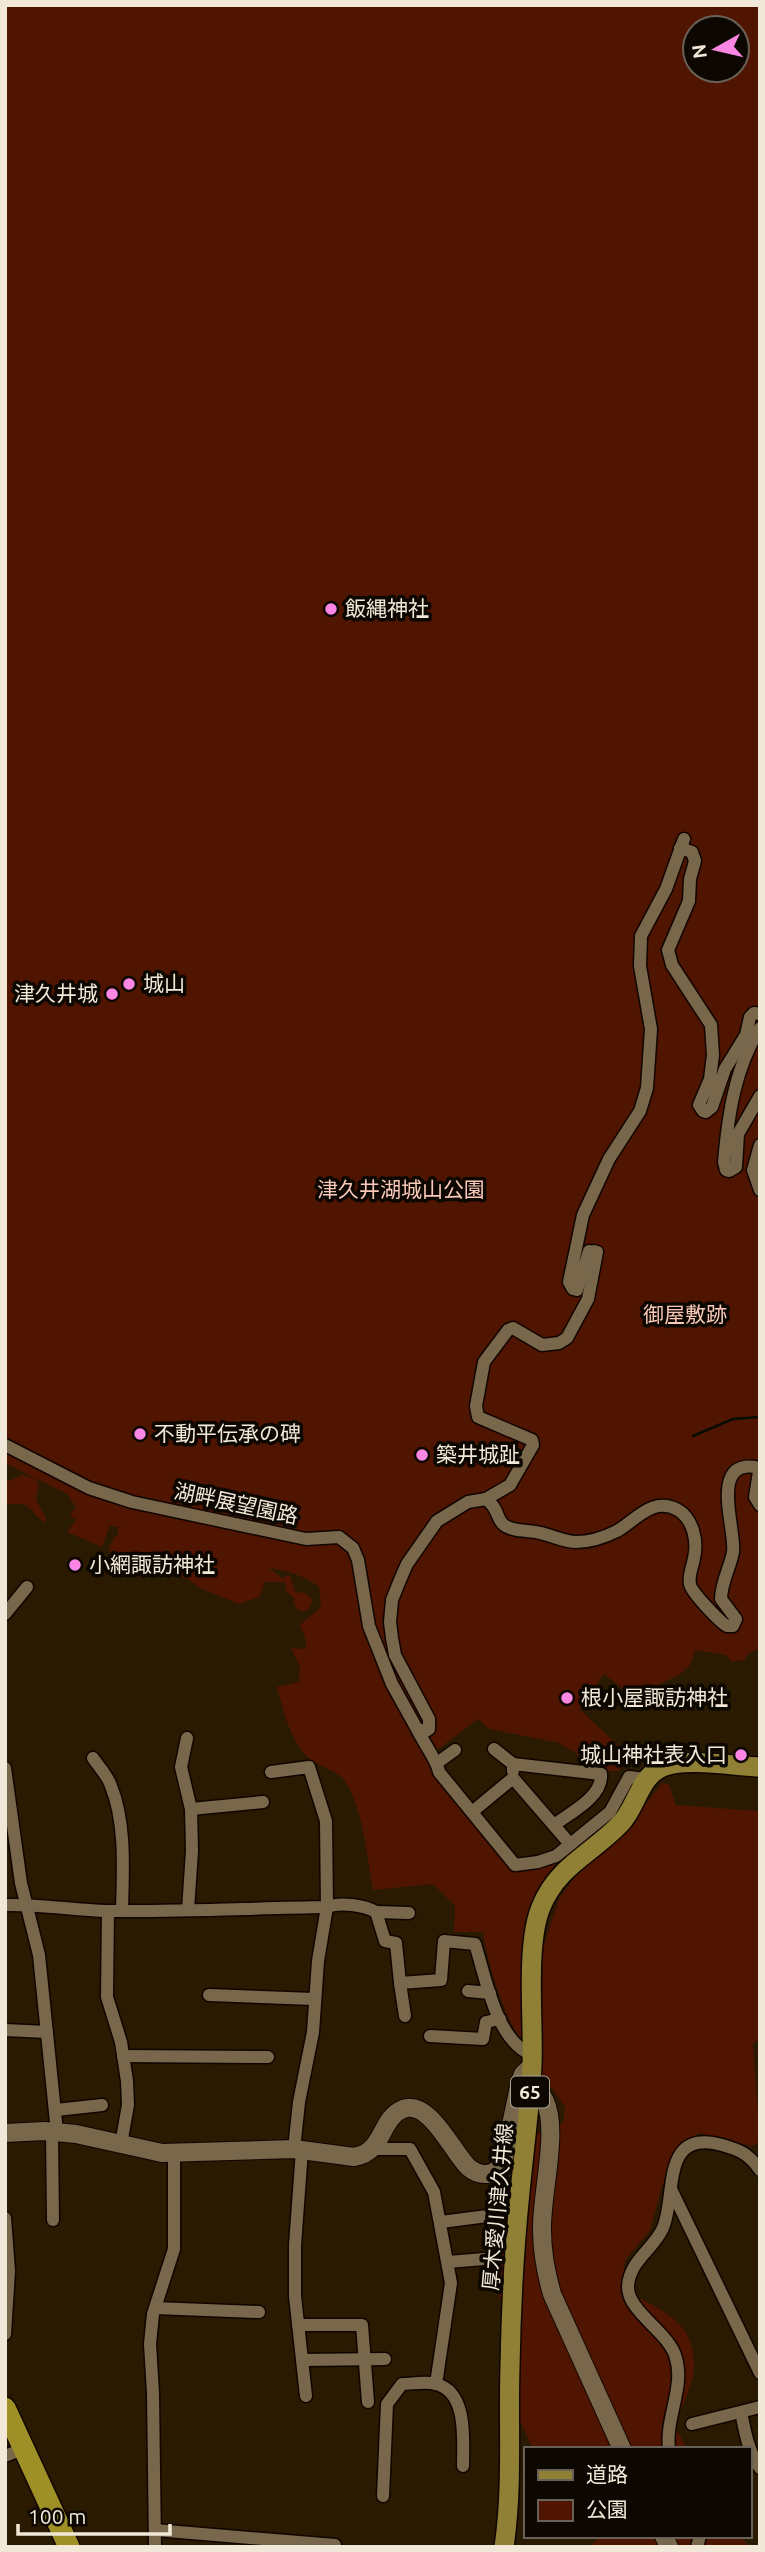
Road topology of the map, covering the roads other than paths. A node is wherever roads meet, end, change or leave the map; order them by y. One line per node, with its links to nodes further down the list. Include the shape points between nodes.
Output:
1 (760, 1014): 7 (street, via 750,1017 712,1107 703,1111 699,1105 709,1086 713,1055 711,1024 669,958 689,901 695,856 684,846 641,936 640,966 651,1029 647,1088 640,1111 608,1159 583,1215 569,1282 577,1290 590,1250 597,1252 588,1299 567,1338 559,1343 542,1345 519,1330 508,1330 478,1367 478,1417 532,1440 533,1445 512,1481)
2 (760, 1028): 3 (street, via 742,1066 733,1100 724,1162 729,1171 736,1167 738,1133)
3 (760, 1096)
4 (760, 1144): 5 (street, via 753,1170)
5 (758, 1186)
6 (5, 1445): 11 (street, 湖畔展望園路, via 89,1488 132,1502 306,1539 346,1541 358,1560 369,1626 392,1684)
7 (486, 1499): 8 (street, via 506,1527 574,1543 615,1532 650,1508 667,1507 684,1514 696,1548 691,1591 721,1623 733,1626 736,1619 721,1599 733,1543 726,1491 742,1467 755,1467 759,1472 755,1497); 11 (street, via 468,1502 437,1521 407,1564 392,1600 390,1622 396,1655 429,1720 429,1729)
8 (760, 1504)
9 (27, 1587): 10 (street)
10 (5, 1614)
11 (418, 1731): 16 (street, 湖畔展望園路)
12 (187, 1738): 24 (street, via 181,1767)
13 (494, 1749): 17 (street)
14 (455, 1750): 16 (street)
15 (93, 1758): 31 (street, via 111,1784 119,1816)
16 (434, 1759): 25 (street, 湖畔展望園路, via 439,1772)
17 (513, 1763): 21 (street); 26 (street, via 601,1774 593,1795)
18 (760, 1767): 22 (main road, via 677,1763)
19 (5, 1768): 28 (street)
20 (271, 1772): 30 (street, via 309,1767 326,1821)
21 (513, 1779): 25 (street); 26 (street)
22 (646, 1779): 27 (street, via 629,1777 610,1812); 48 (main road, 厚木愛川津久井線 / 65, via 621,1823 562,1873 541,1908 534,1935)
23 (263, 1802): 24 (street)
24 (191, 1809): 32 (street)
25 (472, 1812): 27 (street, 湖畔展望園路, via 514,1865 547,1860)
26 (554, 1825): 27 (street)
27 (570, 1844)
28 (26, 1904): 29 (street); 33 (street); 44 (street, via 39,1955)
29 (5, 1905)
30 (327, 1907): 32 (street); 34 (street, via 334,1904); 40 (street)
31 (122, 1910): 32 (street); 33 (street)
32 (188, 1910)
33 (108, 1911): 46 (street, via 107,1997)
34 (376, 1912): 35 (street); 36 (street, via 385,1941 396,1943)
35 (409, 1913)
36 (400, 1983): 38 (street, via 441,1980 444,1941 475,1944); 41 (street)
37 (468, 1991): 38 (street)
38 (490, 1993): 42 (street)
39 (209, 1995): 40 (street)
40 (314, 1999): 55 (street, via 313,2032 299,2102)
41 (405, 2017)
42 (500, 2019): 45 (street, via 486,2022 483,2039); 48 (street)
43 (5, 2030): 44 (street)
44 (47, 2032): 50 (street)
45 (430, 2036)
46 (123, 2056): 47 (street); 53 (street, via 128,2105)
47 (268, 2057)
48 (532, 2069): 54 (street, via 521,2079 505,2155 495,2172 474,2172 428,2114 416,2108 395,2114); 80 (street, via 549,2116 541,2230 547,2274); 92 (main road, 厚木愛川津久井線 / 65, via 516,2233 509,2366 510,2490)
49 (102, 2105): 50 (street)
50 (56, 2110): 51 (street)
51 (54, 2132): 52 (street); 53 (street); 61 (street)
52 (5, 2133)
53 (121, 2144): 56 (street)
54 (372, 2149): 55 (street, via 354,2157); 62 (street, via 414,2152 434,2192)
55 (298, 2150): 56 (street); 67 (street)
56 (174, 2154): 65 (street, via 174,2249)
57 (760, 2170): 58 (street, via 745,2151 710,2142 688,2146 676,2160)
58 (671, 2189): 72 (street); 81 (street, via 664,2225 656,2241 632,2266 628,2288 632,2302 675,2355 679,2380 667,2435)
59 (495, 2215): 62 (street)
60 (5, 2218): 68 (street, via 9,2283)
61 (52, 2220)
62 (441, 2222): 64 (street)
63 (484, 2259): 64 (street)
64 (448, 2262): 73 (street, via 452,2283)
65 (155, 2308): 66 (street); 88 (street, via 150,2344)
66 (259, 2312)
67 (298, 2325): 70 (street); 71 (street, via 362,2325)
68 (5, 2334)
69 (385, 2359): 71 (street)
70 (302, 2360): 71 (street); 74 (street)
71 (365, 2361): 75 (street)
72 (760, 2373)
73 (436, 2384): 85 (street, via 453,2393 459,2408); 87 (street, via 402,2384 387,2404)
74 (306, 2396)
75 (368, 2402)
76 (760, 2407): 78 (street)
77 (5, 2408): 84 (highway)
78 (741, 2412): 79 (street); 82 (street)
79 (692, 2424)
80 (621, 2447)
81 (669, 2447)
82 (750, 2447)
83 (751, 2450): 86 (street)
84 (15, 2452): 89 (highway)
85 (463, 2466)
86 (760, 2468)
87 (383, 2496)
88 (155, 2530): 90 (street); 91 (street)
89 (69, 2547)
90 (155, 2547)
91 (335, 2547)
92 (504, 2547)

